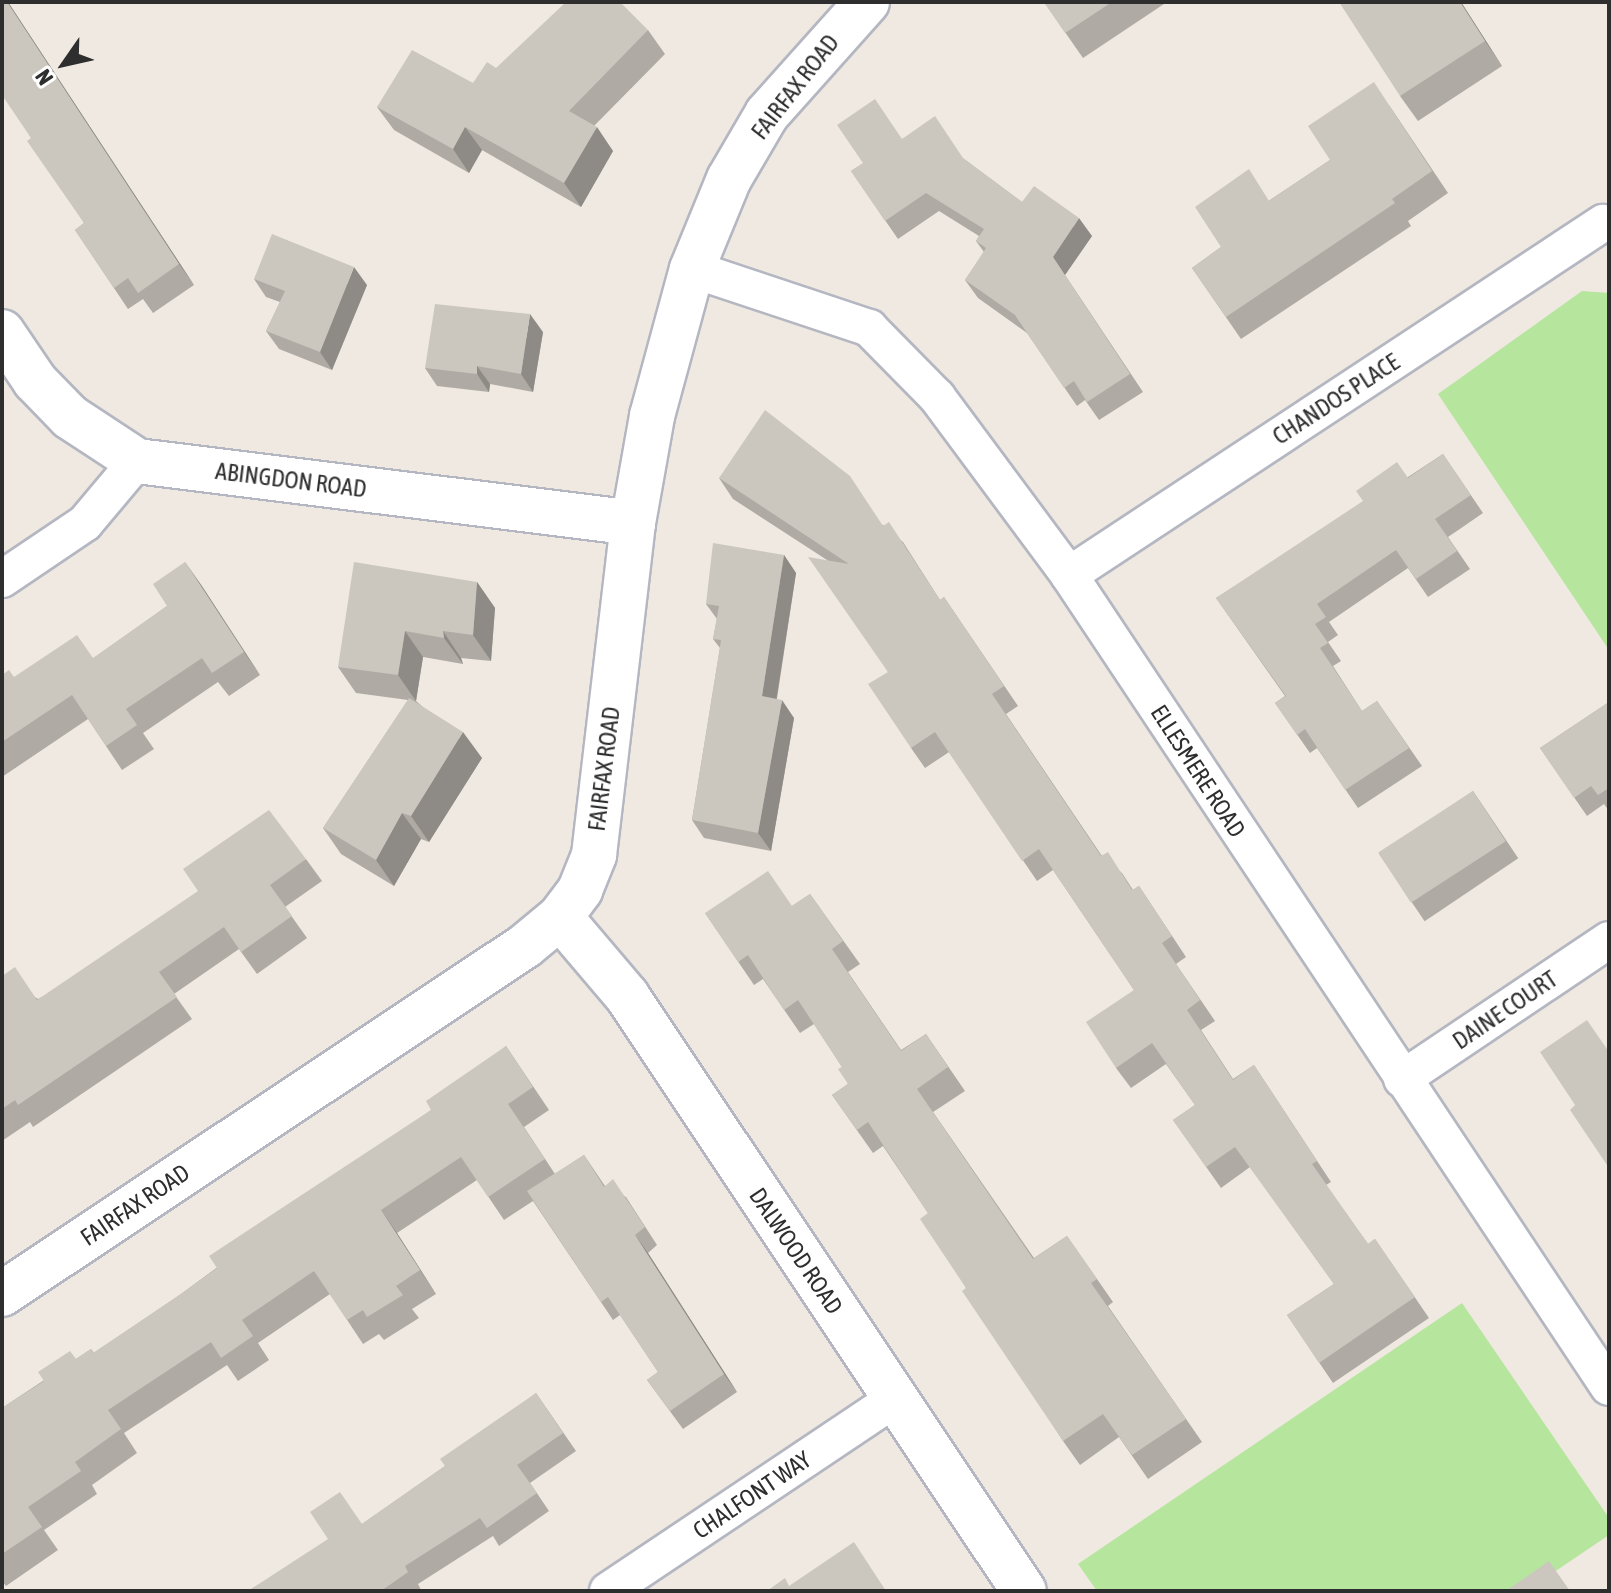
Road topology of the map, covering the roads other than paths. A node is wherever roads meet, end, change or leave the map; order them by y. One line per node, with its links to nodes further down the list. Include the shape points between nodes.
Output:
1 (867, 2): 3 (street, FAIRFAX ROAD, via 767,114 729,179)
2 (1603, 223): 7 (street, CHANDOS PLACE)
3 (692, 269): 6 (street, FAIRFAX ROAD, via 652,416); 7 (street, ELLESMERE ROAD, via 869,328 937,397)
4 (2, 332): 5 (street, ABINGDON ROAD, via 35,381 70,417)
5 (137, 461): 6 (street, ABINGDON ROAD); 8 (street, via 85,523)
6 (633, 523): 9 (street, FAIRFAX ROAD, via 594,855)
7 (1069, 575): 11 (street, ELLESMERE ROAD)
8 (2, 579)
9 (560, 917): 12 (street, FAIRFAX ROAD); 14 (street, DALWOOD ROAD, via 627,996)
10 (1609, 940): 11 (street, DAINE COURT)
11 (1402, 1079): 13 (street, ELLESMERE ROAD)
12 (2, 1294)
13 (1609, 1387)
14 (895, 1399): 15 (street, CHALFONT WAY); 16 (street, DALWOOD ROAD)
15 (608, 1591)
16 (1024, 1591)

